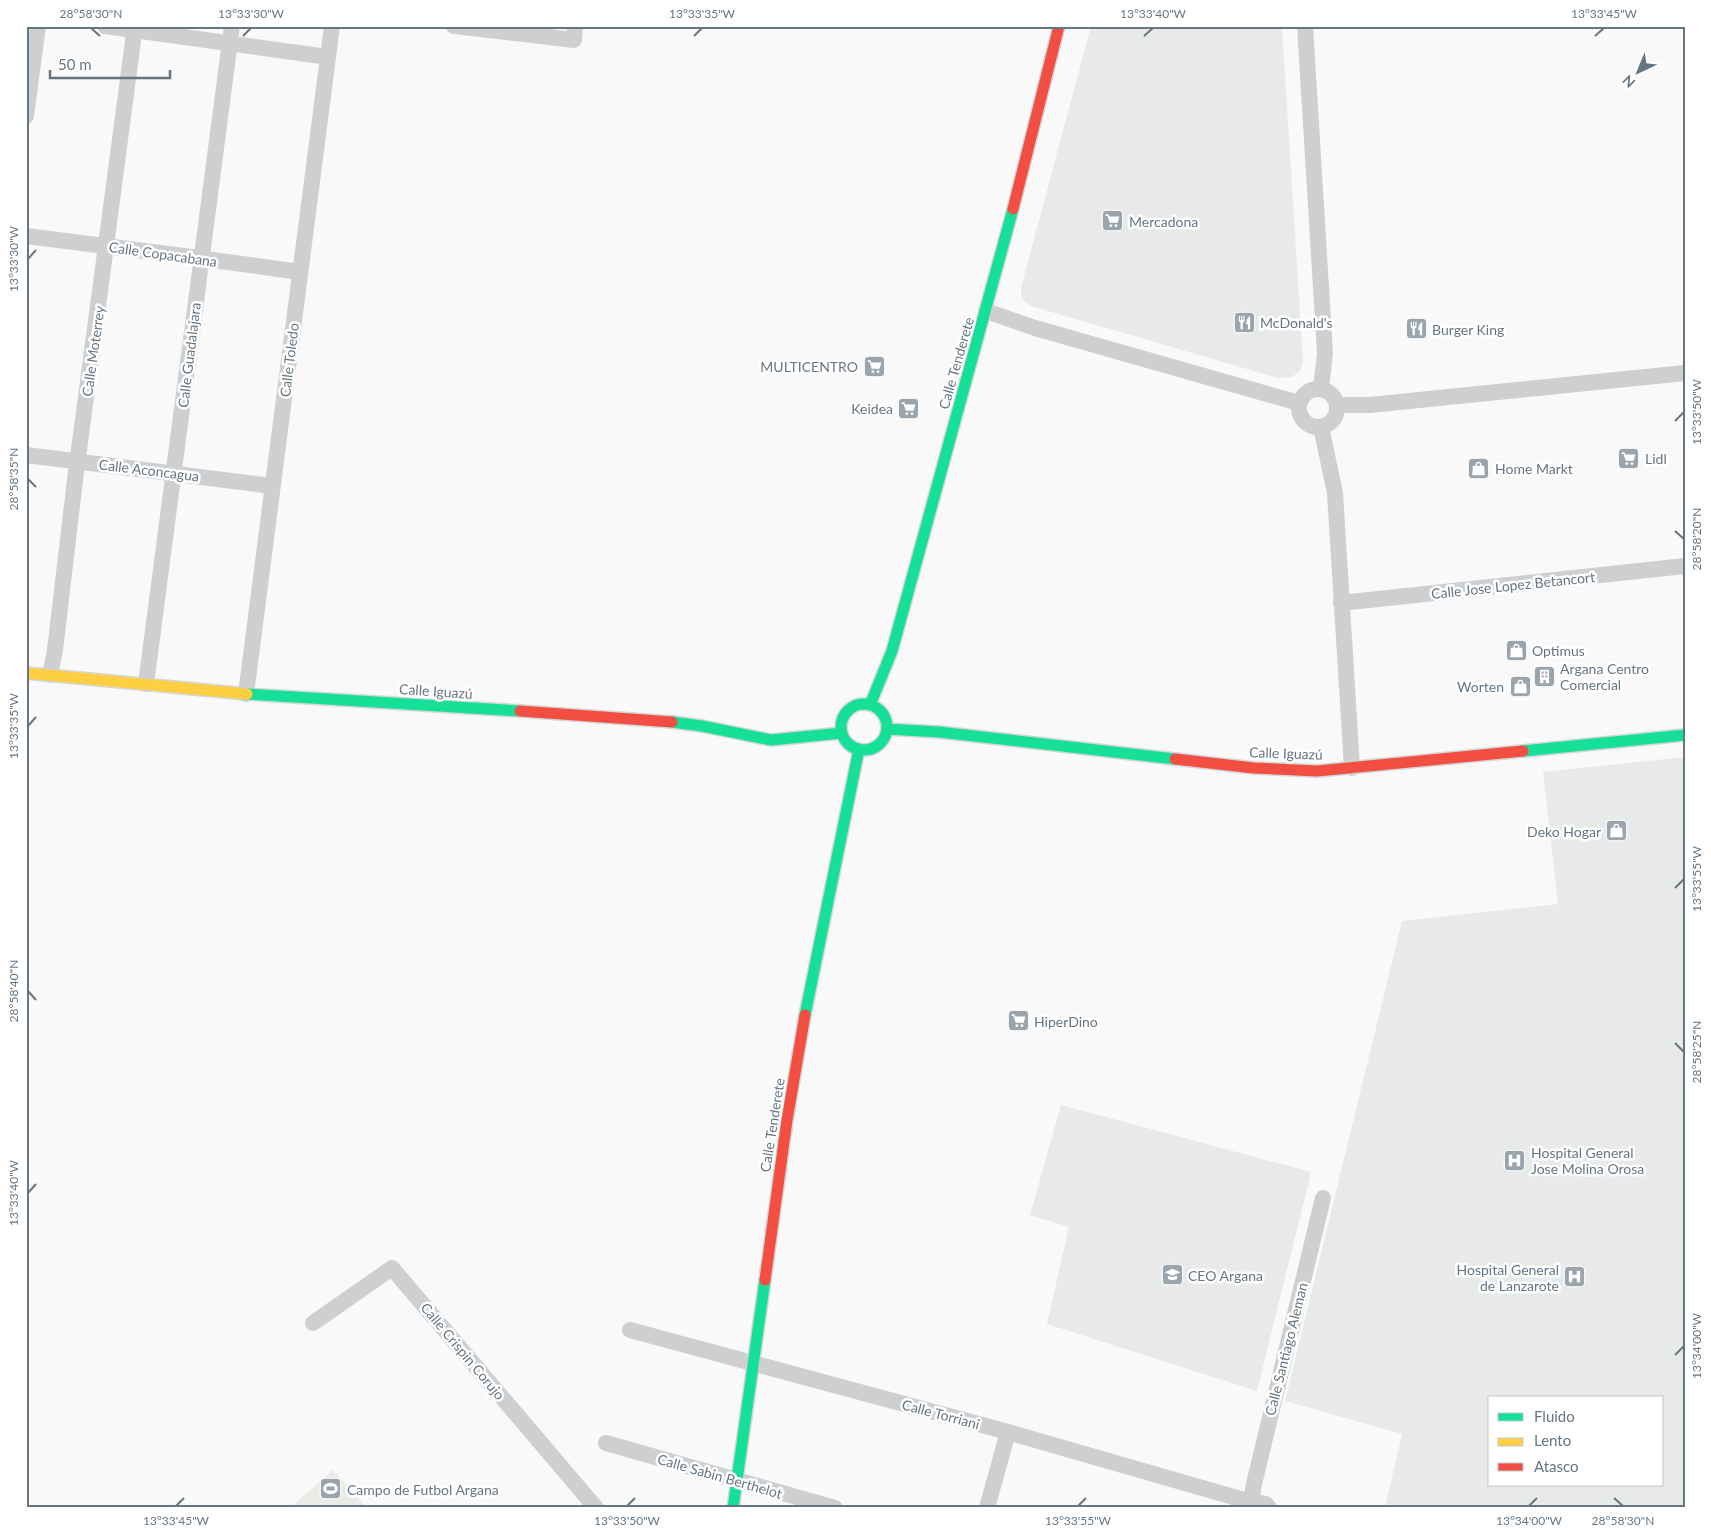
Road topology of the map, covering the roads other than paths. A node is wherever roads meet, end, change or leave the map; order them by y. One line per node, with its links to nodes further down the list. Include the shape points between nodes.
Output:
1 (38, 26): 14 (street)
2 (105, 26): 9 (street)
3 (232, 26): 11 (street, Calle Guadalajara)
4 (332, 26): 12 (street, Calle Toledo)
5 (454, 26): 10 (street)
6 (1059, 26): 13 (street, Calle Tenderete)
7 (1070, 26): 13 (street)
8 (1305, 26): 21 (street, via 1325,353)
9 (135, 28): 11 (street); 16 (street, Calle Moterrey)
10 (574, 33)
11 (230, 43): 12 (street); 17 (street, Calle Guadalajara)
12 (328, 56): 18 (street, Calle Toledo)
13 (1053, 57): 19 (street, Calle Tenderete)
14 (26, 116)
15 (26, 236): 16 (street, Calle Copacabana)
16 (106, 246): 17 (street, Calle Copacabana); 26 (street, Calle Moterrey)
17 (201, 259): 18 (street, Calle Copacabana); 27 (street, Calle Guadalajara)
18 (300, 272): 28 (street, Calle Toledo)
19 (986, 311): 22 (street); 35 (street, Calle Tenderete, via 892,651)
20 (1685, 373): 23 (street, via 1370,405)
21 (1321, 388): 22 (street, via 1308,391); 23 (street, via 1335,397)
22 (1299, 403): 24 (street, via 1302,418)
23 (1338, 405): 24 (street, via 1334,419)
24 (1321, 427): 30 (street, via 1335,493)
25 (26, 454): 26 (street, Calle Aconcagua)
26 (78, 461): 27 (street, Calle Aconcagua); 32 (street, Calle Moterrey)
27 (173, 473): 28 (street, Calle Aconcagua); 33 (street, Calle Guadalajara)
28 (272, 486): 34 (street, Calle Toledo)
29 (1685, 566): 30 (street, Calle Jose Lopez Betancort)
30 (1341, 603): 40 (street)
31 (26, 673): 32 (street, Calle Iguazú)
32 (50, 675): 33 (street, Calle Iguazú)
33 (146, 684): 34 (street, Calle Iguazú)
34 (246, 694): 37 (street, Calle Iguazú, via 657,720 771,740)
35 (870, 705): 36 (street, via 883,714); 37 (street, via 861,704 845,714)
36 (887, 730): 39 (street, via 878,746); 40 (street, Calle Iguazú, via 939,732 1254,768 1317,771)
37 (842, 733): 39 (street, via 852,746)
38 (1685, 735): 40 (street, Calle Iguazú)
39 (859, 749): 44 (street, Calle Tenderete, via 804,1022)
40 (1352, 768)
41 (1323, 1198): 49 (street, Calle Santiago Aleman)
42 (313, 1323): 48 (street, Calle Crispin Corujo, via 392,1268)
43 (630, 1330): 44 (street, Calle Torriani)
44 (753, 1362): 45 (street, Calle Torriani); 47 (street, Calle Tenderete)
45 (1008, 1432): 49 (street, Calle Torriani); 54 (street)
46 (606, 1443): 47 (street, Calle Sabin Berthelot)
47 (737, 1481): 52 (street, Calle Tenderete); 53 (street, Calle Sabin Berthelot)
48 (582, 1491): 50 (street); 51 (street, Calle Crispin Corujo)
49 (1251, 1505): 55 (street, via 1266,1504)
50 (577, 1508)
51 (596, 1508)
52 (733, 1508)
53 (835, 1508)
54 (987, 1508)
55 (1270, 1508)

